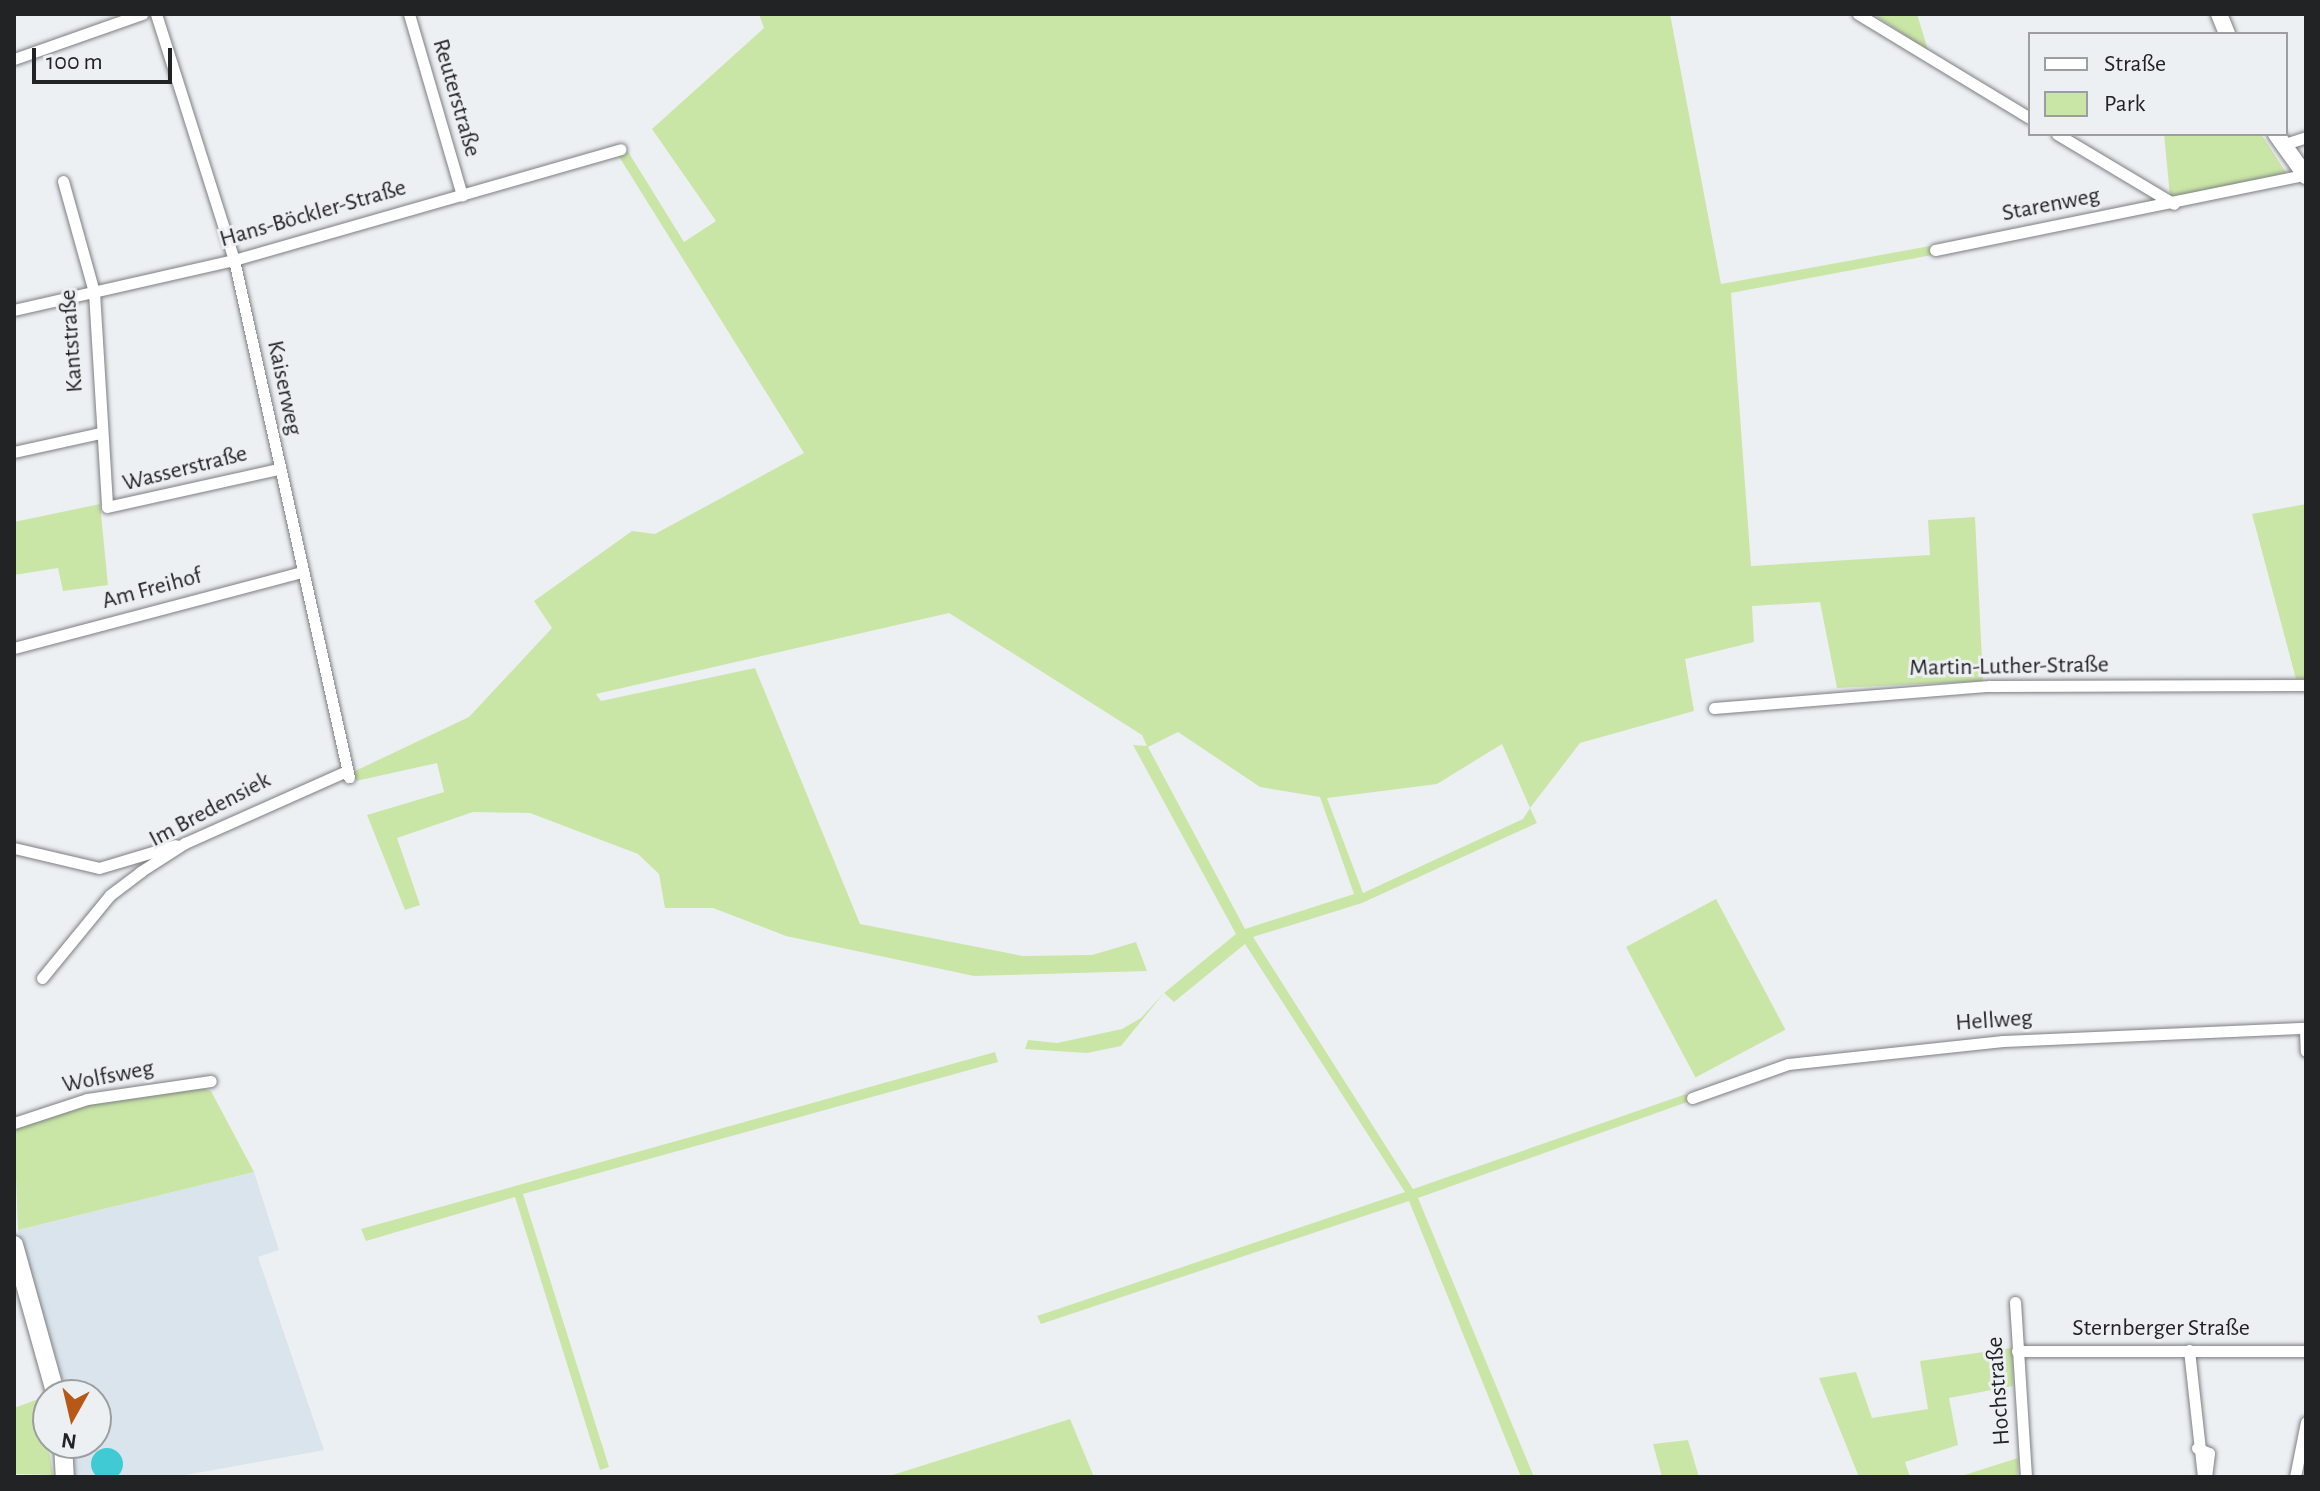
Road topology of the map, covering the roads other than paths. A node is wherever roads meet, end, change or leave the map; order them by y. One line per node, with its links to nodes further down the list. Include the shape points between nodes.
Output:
1 (142, 14): 5 (street)
2 (156, 14): 16 (street, Kaiserweg)
3 (409, 14): 13 (street, Reuterstraße)
4 (1858, 14): 6 (street)
5 (14, 59)
6 (2028, 117)
7 (2060, 136): 14 (street)
8 (2306, 137): 9 (street)
9 (2279, 140): 11 (main road)
10 (620, 149): 13 (street, Hans-Böckler-Straße)
11 (2305, 175): 14 (street, Starenweg)
12 (63, 181): 17 (street, Kantstraße)
13 (462, 195): 16 (street, Hans-Böckler-Straße)
14 (2174, 204): 15 (street, Starenweg)
15 (1935, 250)
16 (234, 260): 17 (street, Hans-Böckler-Straße); 21 (street, Kaiserweg)
17 (94, 292): 18 (street, Hans-Böckler-Straße); 19 (street, Kantstraße)
18 (14, 310)
19 (100, 433): 20 (street); 22 (street, Kantstraße)
20 (14, 452)
21 (278, 469): 22 (street, Wasserstraße, via 113,509); 23 (street, Kaiserweg)
22 (104, 502)
23 (301, 572): 24 (street, Am Freihof); 27 (street, Kaiserweg)
24 (14, 648)
25 (2306, 685): 26 (street, Martin-Luther-Straße, via 1989,686)
26 (1714, 708)
27 (348, 774): 28 (street, Im Bredensiek)
28 (185, 843): 29 (street, via 99,868); 30 (street, Im Bredensiek, via 110,895)
29 (14, 848)
30 (42, 978)
31 (2306, 1028): 32 (street); 34 (street, Hellweg, via 2003,1041 1788,1064)
32 (2306, 1051)
33 (211, 1081): 35 (street, Wolfsweg, via 87,1099)
34 (1692, 1098)
35 (14, 1123)
36 (14, 1245): 41 (main road)
37 (2015, 1302): 39 (street, Hochstraße)
38 (2189, 1350): 39 (street, Sternberger Straße); 40 (street, Sternberger Straße); 44 (street, via 2197,1448 2209,1453)
39 (2017, 1351): 43 (street, Hochstraße)
40 (2306, 1351)
41 (52, 1379)
42 (2306, 1422): 45 (street)
43 (2026, 1477)
44 (2205, 1477)
45 (2295, 1477)

